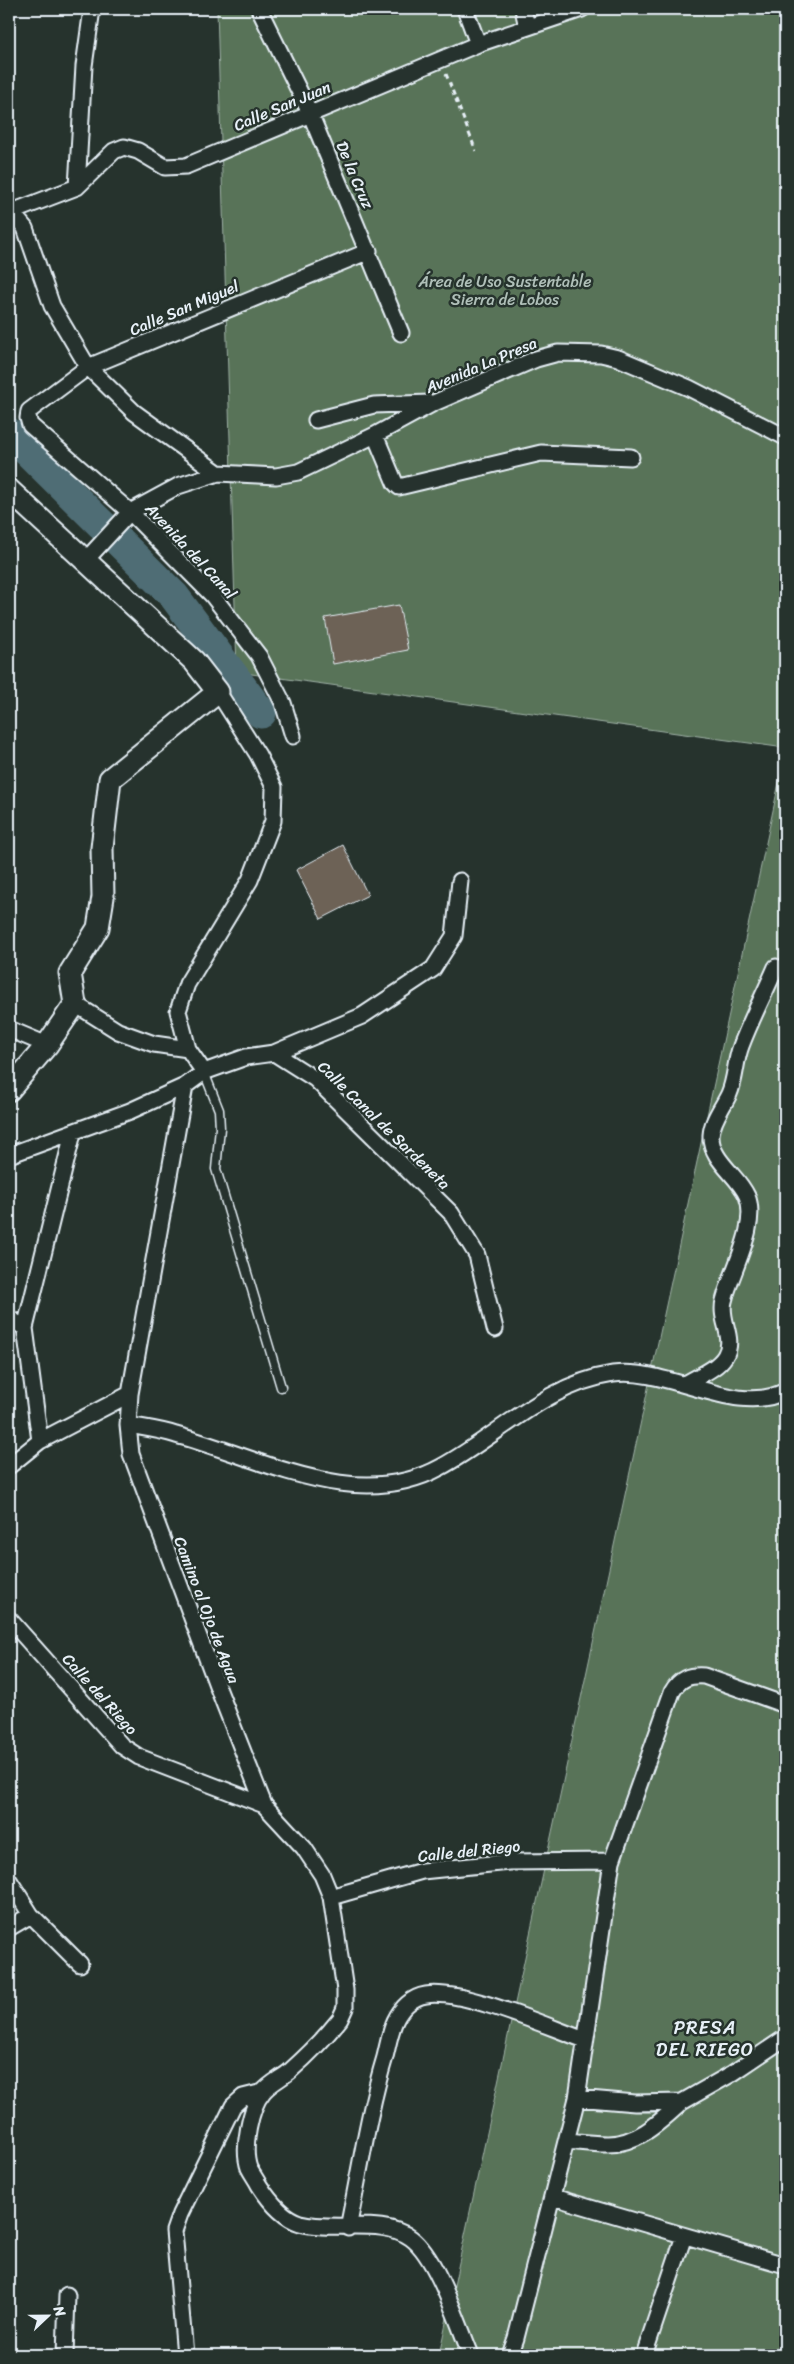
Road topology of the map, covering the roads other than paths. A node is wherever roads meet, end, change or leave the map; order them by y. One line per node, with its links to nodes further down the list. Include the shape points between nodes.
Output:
1 (92, 9): 9 (street, via 84,66)
2 (259, 9): 8 (street, De la Cruz)
3 (465, 9): 7 (street)
4 (523, 9): 6 (street)
5 (582, 9): 6 (street, Calle San Juan)
6 (527, 27): 7 (street, Calle San Juan)
7 (478, 44): 8 (street, Calle San Juan)
8 (310, 113): 9 (street, Calle San Juan, via 186,166 165,167 138,151 124,147 114,150); 11 (street, De la Cruz)
9 (77, 188): 10 (street, Calle San Juan)
10 (10, 211): 13 (street, via 25,228 52,306)
11 (369, 251): 12 (street, De la Cruz); 13 (street, Calle San Miguel)
12 (401, 333)
13 (88, 367): 15 (street, Calle San Miguel, via 29,411); 20 (street, via 134,412)
14 (434, 403): 16 (street, via 374,405); 17 (street, Avenida La Presa); 18 (street, Avenida La Presa, via 536,358 558,353 601,354 689,388)
15 (28, 418): 22 (street, Avenida del Canal, via 30,425)
16 (316, 420)
17 (375, 435): 19 (street, via 399,487 541,453); 20 (street, Avenida La Presa, via 298,472 276,476)
18 (785, 437)
19 (631, 456)
20 (218, 474): 22 (street, Avenida La Presa, via 178,486)
21 (9, 490): 23 (street)
22 (124, 517): 23 (street, Avenida La Presa); 25 (street, Avenida del Canal, via 212,595 259,656 283,703)
23 (85, 562): 24 (street, via 194,661)
24 (218, 692): 28 (street, via 110,779 102,848 103,898 98,928 70,973); 31 (street, via 274,787 273,820 250,880 187,984 178,1011)
25 (293, 736)
26 (460, 881): 32 (street, via 454,936 433,969 362,1016)
27 (776, 967): 41 (street, via 740,1048 729,1093 711,1133 716,1153 747,1196 750,1211 748,1227 722,1306 730,1344 725,1356 715,1366)
28 (75, 1004): 30 (street); 31 (street, via 118,1031 154,1044)
29 (9, 1029): 30 (street)
30 (47, 1045): 35 (street)
31 (188, 1049): 33 (street)
32 (274, 1053): 33 (street, via 246,1057); 40 (street, Calle Canal de Sardeneta, via 314,1079 451,1213 477,1255)
33 (204, 1072): 34 (street); 42 (lane, via 219,1110 216,1169)
34 (185, 1086): 36 (street); 44 (street, Camino al Ojo de Agua)
35 (9, 1090)
36 (73, 1133): 37 (street); 39 (street)
37 (9, 1155)
38 (9, 1318): 39 (street)
39 (25, 1328): 46 (street)
40 (495, 1329)
41 (685, 1384): 43 (street, via 724,1397 766,1397); 45 (street, via 637,1373 590,1379 529,1408 440,1467 386,1484 356,1485 304,1476 175,1434)
42 (281, 1388)
43 (785, 1391)
44 (130, 1394): 45 (street, Camino al Ojo de Agua); 46 (street)
45 (128, 1426): 50 (street, Camino al Ojo de Agua, via 131,1454 144,1492)
46 (40, 1441): 47 (street)
47 (9, 1466)
48 (9, 1619): 50 (street, Calle del Riego, via 122,1746 138,1758)
49 (785, 1705): 51 (street, via 704,1676 692,1675 677,1684)
50 (264, 1805): 53 (street, via 304,1848)
51 (612, 1862): 53 (street, Calle del Riego, via 510,1862 431,1870); 58 (street)
52 (9, 1880): 54 (street)
53 (331, 1896): 59 (street, via 345,2008 340,2020 289,2072)
54 (31, 1915): 55 (street); 56 (street)
55 (9, 1928)
56 (80, 1964)
57 (785, 2038): 61 (street)
58 (586, 2040): 60 (street); 64 (street, via 503,2010 445,1995 428,1994 406,2005 396,2020 377,2083)
59 (263, 2092): 64 (street, via 250,2120 247,2146 249,2167 262,2190 278,2210 299,2222); 69 (street, via 243,2097 233,2106 174,2231)
60 (577, 2098): 61 (street, via 635,2103); 62 (street)
61 (682, 2102): 62 (street, via 644,2133 628,2141 607,2144)
62 (567, 2141): 63 (street)
63 (552, 2197): 65 (street); 71 (street)
64 (348, 2228): 70 (street, via 381,2226 412,2238 429,2258)
65 (684, 2236): 66 (street); 72 (street)
66 (785, 2265)
67 (67, 2295): 68 (street)
68 (64, 2355)
69 (185, 2355)
70 (471, 2355)
71 (510, 2355)
72 (644, 2355)

